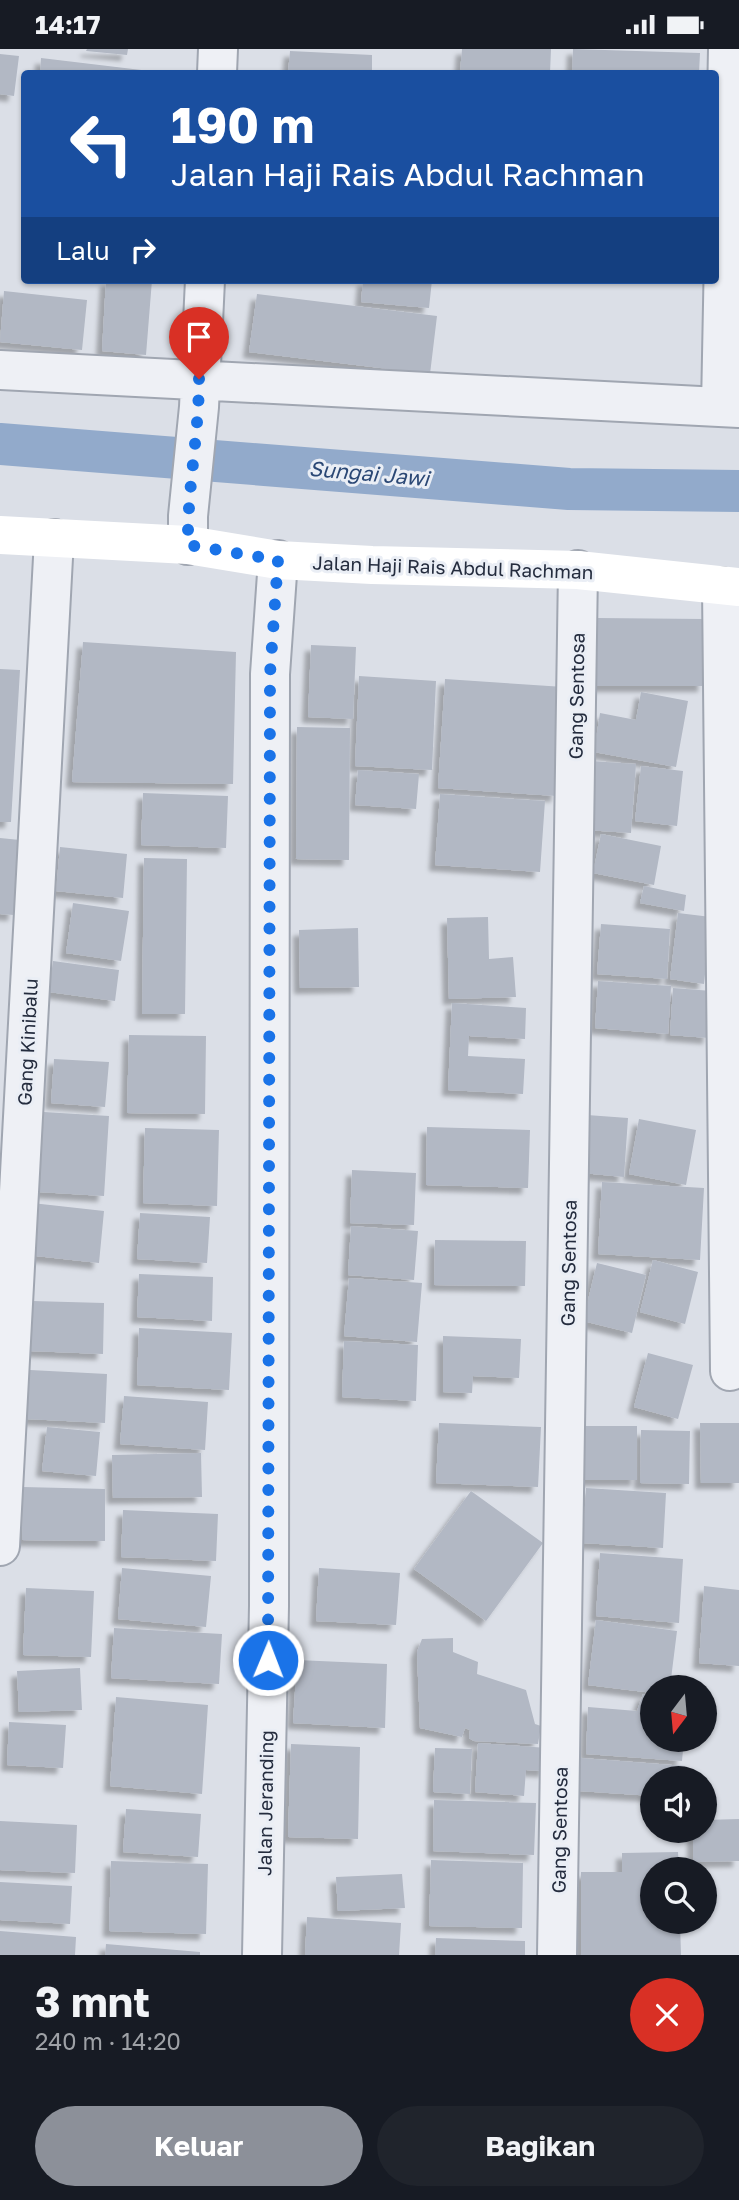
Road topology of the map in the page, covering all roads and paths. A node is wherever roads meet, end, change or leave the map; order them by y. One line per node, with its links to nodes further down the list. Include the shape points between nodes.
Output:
1 (218, 49): 3 (street)
2 (728, 49): 7 (street)
3 (217, 70)
4 (205, 284): 6 (street)
5 (0, 370): 6 (street)
6 (199, 393): 7 (street); 8 (street)
7 (730, 408)
8 (188, 531): 10 (street, Jalan Haji Rais Abdul Rachman); 11 (street, Jalan Haji Rais Abdul Rachman)
9 (0, 535): 10 (street, Jalan Haji Rais Abdul Rachman)
10 (54, 539): 15 (street, Gang Kinibalu)
11 (278, 560): 12 (street, Jalan Haji Rais Abdul Rachman); 16 (street, Jalan Jeranding, via 270,674 269,1592)
12 (578, 570): 13 (street, Jalan Haji Rais Abdul Rachman); 17 (street, Gang Sentosa)
13 (731, 587): 14 (street)
14 (730, 1371)
15 (0, 1546)
16 (262, 1955)
17 (557, 1955)

